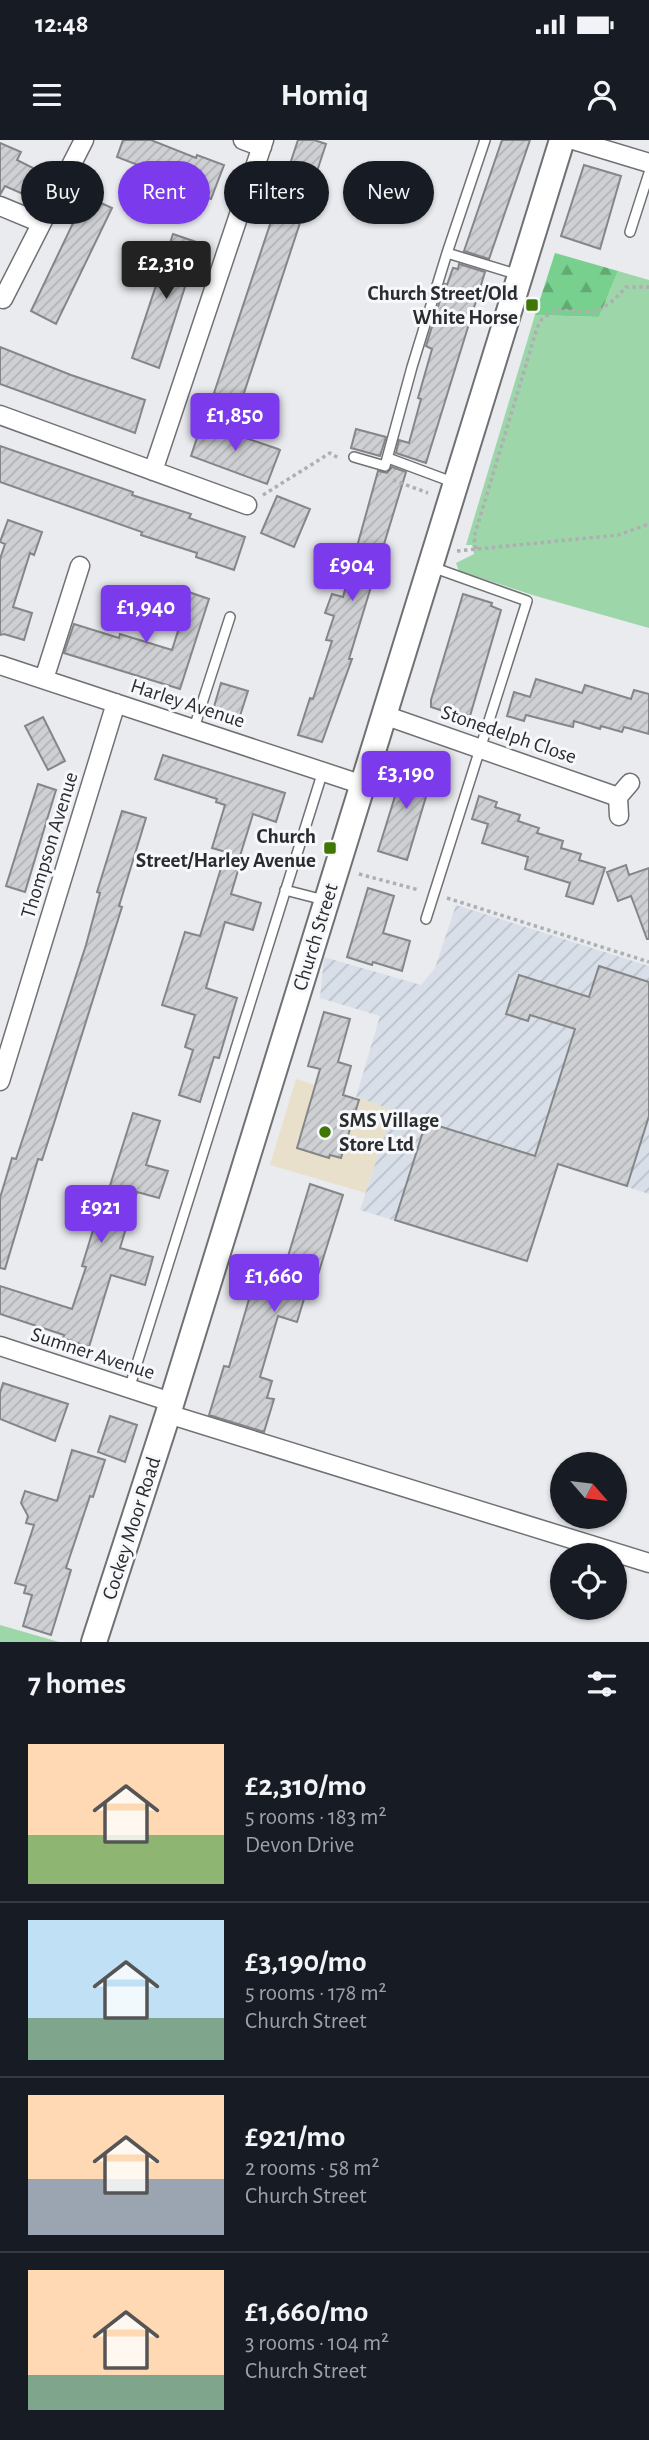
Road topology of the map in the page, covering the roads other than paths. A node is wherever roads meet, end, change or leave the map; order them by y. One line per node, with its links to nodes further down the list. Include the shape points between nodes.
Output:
1 (84, 140): 7 (street)
2 (243, 140): 6 (street)
3 (485, 140): 14 (lane)
4 (562, 140): 15 (main road, Church Street)
5 (573, 140): 8 (street)
6 (263, 143): 20 (street)
7 (73, 161)
8 (649, 163)
9 (649, 173): 13 (lane)
10 (0, 206): 11 (street)
11 (21, 215)
12 (41, 224): 16 (street)
13 (630, 232)
14 (447, 253): 15 (lane); 18 (lane)
15 (520, 275): 21 (main road, Church Street)
16 (6, 301)
17 (0, 415): 20 (street)
18 (388, 458): 19 (lane, via 385,466); 21 (lane)
19 (351, 459)
20 (153, 471): 22 (street)
21 (453, 493): 24 (main road, Church Street)
22 (247, 505)
23 (80, 566): 27 (street)
24 (430, 567): 29 (main road, Church Street); 31 (lane, via 527,601)
25 (230, 617): 30 (lane)
26 (0, 665): 27 (street, Harley Avenue)
27 (44, 679): 28 (street, Harley Avenue)
28 (116, 703): 30 (street, Harley Avenue); 38 (street, Thompson Avenue)
29 (384, 715): 31 (street, Stonedelph Close); 33 (main road, Church Street)
30 (194, 728): 32 (street, Harley Avenue)
31 (480, 748): 34 (street, Stonedelph Close, via 624,790); 37 (lane)
32 (323, 771): 33 (street, Harley Avenue); 35 (lane)
33 (363, 785): 36 (main road, Church Street)
34 (619, 816)
35 (285, 890): 36 (lane); 40 (lane)
36 (326, 901): 41 (main road, Church Street)
37 (426, 919)
38 (0, 1081)
39 (0, 1346): 40 (street, Sumner Avenue)
40 (129, 1389): 41 (street, Sumner Avenue)
41 (169, 1408): 42 (street, Sumner Avenue); 43 (main road, Cockey Moor Road)
42 (649, 1563)
43 (94, 1642)

